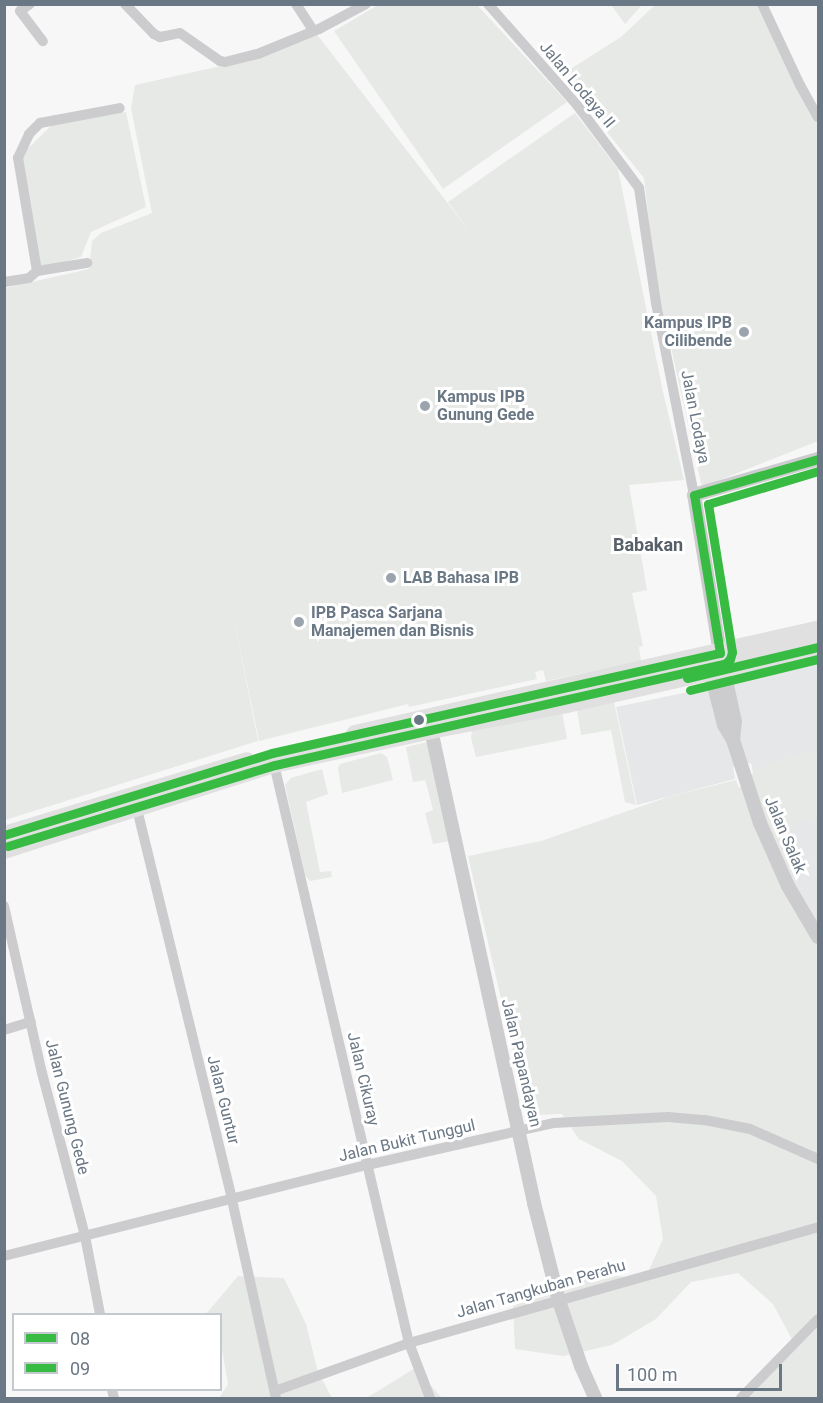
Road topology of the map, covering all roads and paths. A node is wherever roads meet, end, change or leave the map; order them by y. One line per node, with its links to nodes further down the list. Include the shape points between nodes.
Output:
1 (30, 4): 8 (street, via 20,11)
2 (125, 4): 7 (street, via 159,37 180,33 225,62 260,53)
3 (296, 4): 7 (street)
4 (366, 4): 7 (street)
5 (488, 4): 11 (street, Jalan Lodaya II, via 577,105)
6 (762, 4): 10 (street)
7 (314, 30)
8 (43, 41)
9 (120, 108): 13 (street, via 40,123 28,134 18,154)
10 (819, 117)
11 (639, 188): 16 (street, Jalan Lodaya, via 656,303)
12 (87, 263): 13 (street)
13 (37, 271): 14 (street, via 29,278)
14 (4, 282)
15 (819, 459): 16 (street)
16 (694, 495): 19 (street, Jalan Lodaya)
17 (819, 630): 19 (highway)
18 (819, 647): 19 (highway)
19 (715, 663): 20 (highway); 21 (highway); 26 (street, Jalan Salak, via 735,722 733,740 760,823 788,886)
20 (431, 730): 21 (highway); 29 (street, Jalan Papandayan)
21 (273, 758): 22 (highway); 23 (highway); 31 (street, Jalan Cikuray)
22 (137, 808): 24 (highway); 32 (street, Jalan Guntur)
23 (4, 835)
24 (4, 850)
25 (4, 906): 27 (street, Jalan Gunung Gede)
26 (819, 937)
27 (31, 1022): 28 (street); 34 (street, Jalan Gunung Gede)
28 (4, 1030)
29 (520, 1130): 30 (street, Jalan Bukit Tunggul, via 603,1118 705,1120 750,1129); 31 (street, Jalan Bukit Tunggul); 36 (street, Jalan Papandayan)
30 (819, 1159)
31 (367, 1165): 32 (street, Jalan Bukit Tunggul); 39 (street, Jalan Cikuray)
32 (232, 1200): 34 (street, Jalan Bukit Tunggul); 40 (street, Jalan Guntur)
33 (819, 1227): 36 (street, Jalan Tangkuban Perahu)
34 (85, 1236): 35 (street, Jalan Bukit Tunggul); 37 (street, Jalan Gunung Gede)
35 (4, 1256)
36 (559, 1301): 39 (street, Jalan Tangkuban Perahu); 42 (street, Jalan Papandayan)
37 (100, 1313)
38 (819, 1319): 43 (street)
39 (409, 1343): 40 (street, Jalan Tangkuban Perahu); 41 (street, Jalan Cikuray)
40 (275, 1395)
41 (430, 1398)
42 (595, 1398)
43 (741, 1398)

